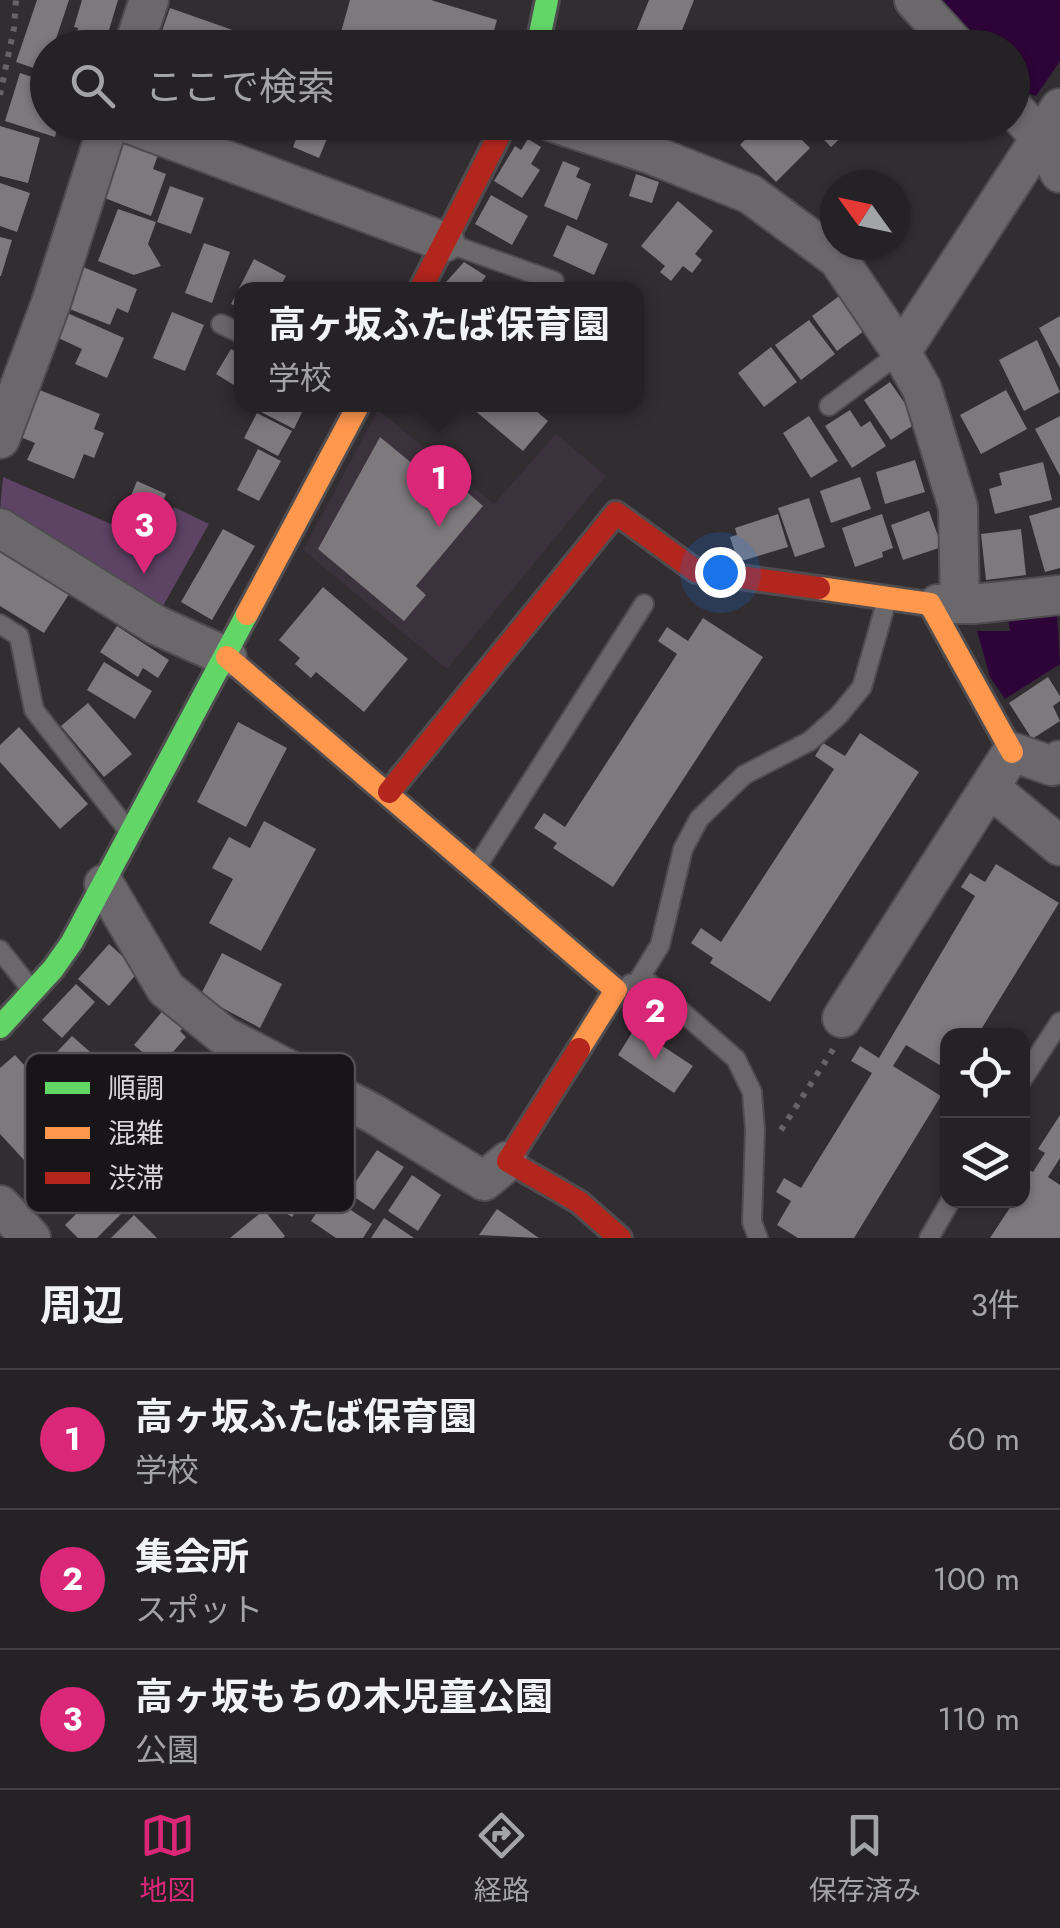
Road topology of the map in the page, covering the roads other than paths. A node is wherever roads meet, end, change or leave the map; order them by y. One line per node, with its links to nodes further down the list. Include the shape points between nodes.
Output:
1 (149, 0): 4 (street)
2 (547, 0): 5 (street)
3 (914, 0): 6 (street)
4 (139, 30)
5 (540, 30)
6 (942, 30)
7 (1050, 123): 12 (street); 18 (street)
8 (103, 140): 21 (street)
9 (172, 140): 13 (street)
10 (497, 140): 13 (street)
11 (607, 140): 18 (street, via 750,194 838,259)
12 (1060, 173)
13 (445, 242): 14 (street); 15 (lane)
14 (424, 282)
15 (554, 282)
16 (222, 324): 17 (lane)
17 (234, 330)
18 (902, 352): 19 (lane); 26 (street, via 922,389 958,507)
19 (829, 406)
20 (356, 412): 28 (street)
21 (0, 440)
22 (0, 528): 28 (street, via 156,625)
23 (1060, 595): 26 (street)
24 (888, 597): 26 (street); 32 (street, via 696,571 616,512); 38 (lane, via 862,687 839,715 810,740 744,775 698,819 682,849 660,945)
25 (644, 604): 35 (lane)
26 (945, 604): 29 (street)
27 (0, 624): 33 (lane, via 18,636 34,710)
28 (227, 657): 32 (street); 33 (street)
29 (1012, 752): 30 (street, via 1052,766); 31 (street)
30 (1060, 760)
31 (990, 788): 34 (street); 41 (street)
32 (389, 792): 35 (street)
33 (131, 834): 36 (street)
34 (1060, 846)
35 (476, 868): 39 (street)
36 (104, 884): 40 (street); 44 (street, via 166,989)
37 (0, 950): 40 (lane)
38 (638, 981): 39 (lane); 52 (lane, via 648,982 736,1059 752,1092 752,1222)
39 (616, 990): 47 (street)
40 (34, 992): 43 (street)
41 (842, 1018)
42 (1060, 1022): 45 (lane)
43 (0, 1028)
44 (257, 1053)
45 (1030, 1068)
46 (355, 1104): 47 (street, via 484,1180)
47 (508, 1161): 51 (street, via 579,1202)
48 (0, 1206): 50 (street)
49 (946, 1208): 53 (lane)
50 (31, 1238)
51 (620, 1238)
52 (758, 1238)
53 (928, 1238)

